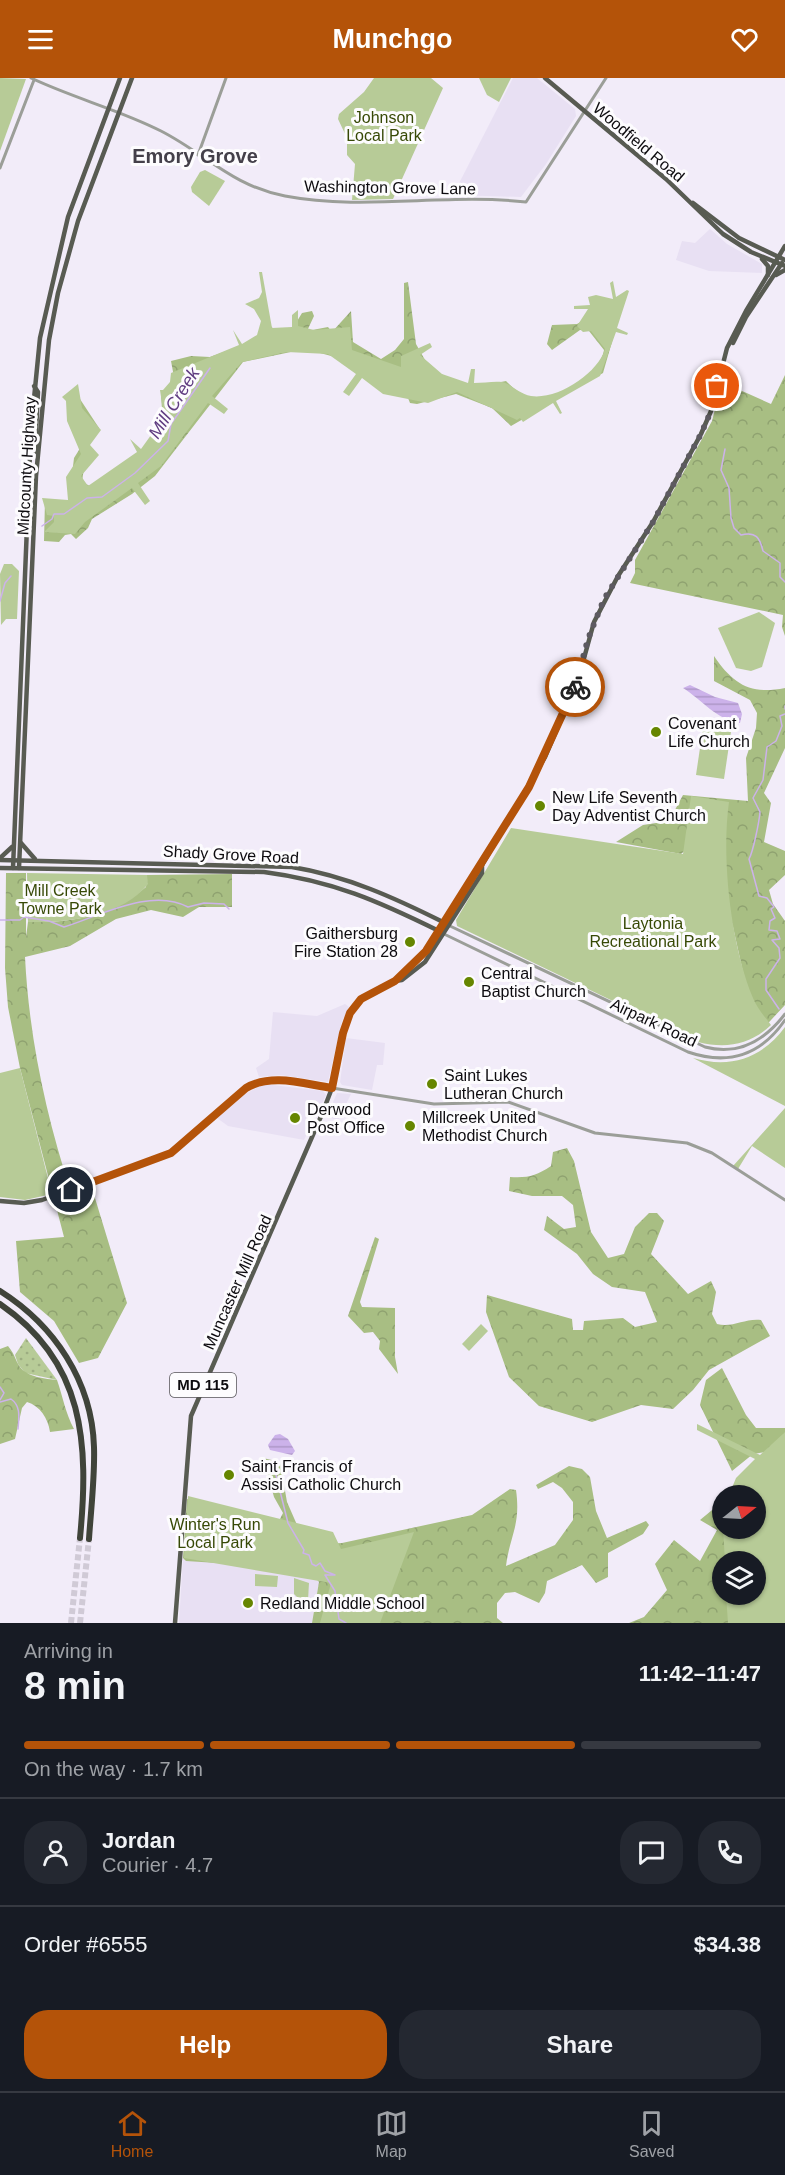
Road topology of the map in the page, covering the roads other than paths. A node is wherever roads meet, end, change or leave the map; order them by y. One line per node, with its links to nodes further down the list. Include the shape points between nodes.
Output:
1 (120, 78): 7 (main road, Midcounty Highway)
2 (132, 78): 9 (main road, Midcounty Highway)
3 (226, 78): 10 (street)
4 (545, 78): 8 (main road, Woodfield Road)
5 (606, 78): 8 (street)
6 (33, 79): 7 (street, Washington Grove Lane); 11 (street)
7 (108, 109): 9 (street, Washington Grove Lane); 21 (main road, Midcounty Highway, via 60,243)
8 (585, 112): 10 (street, Washington Grove Lane, via 526,202 307,200 247,184); 12 (main road, Woodfield Road)
9 (119, 113): 10 (street, Washington Grove Lane, via 159,129); 22 (main road, Midcounty Highway, via 78,220 58,293 45,370)
10 (198, 154)
11 (0, 168)
12 (690, 202): 14 (main road, Woodfield Road); 15 (main road, Woodfield Road, via 723,234)
13 (784, 247): 14 (main road); 16 (main road)
14 (768, 253): 16 (main road, Woodfield Road)
15 (760, 256): 16 (main road, Woodfield Road); 19 (main road, via 768,266)
16 (782, 261): 18 (main road, Muncaster Mill Road / MD 115); 19 (main road, Muncaster Mill Road / MD 115)
17 (785, 270): 18 (main road)
18 (776, 275): 20 (main road, Muncaster Mill Road / MD 115)
19 (768, 278): 20 (main road, Muncaster Mill Road / MD 115, via 740,321)
20 (728, 351): 32 (main road, Muncaster Mill Road / MD 115, via 707,422 653,522 604,599 576,686 545,757)
21 (34, 386): 22 (main road, via 38,392); 23 (main road, Midcounty Highway)
22 (36, 476): 24 (main road, Midcounty Highway)
23 (13, 842): 25 (main road, via 10,851); 26 (main road, Midcounty Highway)
24 (20, 842): 27 (main road, Midcounty Highway); 28 (main road)
25 (0, 859): 26 (main road, Shady Grove Road)
26 (13, 860): 27 (main road, Shady Grove Road); 30 (main road, Midcounty Highway)
27 (19, 860): 28 (main road, Shady Grove Road); 31 (main road, Midcounty Highway)
28 (38, 860): 32 (main road, Shady Grove Road, via 292,867 340,876)
29 (0, 868): 30 (main road, Shady Grove Road)
30 (12, 868): 31 (main road, Shady Grove Road)
31 (19, 868): 33 (main road, Shady Grove Road, via 289,875 351,890)
32 (447, 925): 33 (main road, Muncaster Mill Road / MD 115); 34 (main road, Muncaster Mill Road / MD 115); 36 (street, Airpark Road, via 705,1047 721,1050 750,1045 770,1033)
33 (439, 931): 34 (main road, Shady Grove Road); 35 (main road, Muncaster Mill Road / MD 115, via 420,959)
34 (444, 934): 35 (main road, Muncaster Mill Road / MD 115, via 417,970); 37 (street, Airpark Road, via 707,1059 747,1053 771,1038)
35 (395, 981): 38 (main road, Muncaster Mill Road / MD 115, via 361,999 350,1013)
36 (785, 1014)
37 (785, 1020)
38 (332, 1088): 39 (street, via 434,1104 508,1102 595,1133 687,1143 712,1153); 40 (main road, via 286,1081 258,1082 169,1154 42,1200); 45 (main road, Muncaster Mill Road / MD 115, via 191,1416)
39 (785, 1200)
40 (0, 1201)
41 (0, 1291): 44 (highway, via 50,1333 69,1360 82,1390 94,1445)
42 (0, 1304): 43 (highway, via 42,1341 74,1399 84,1461)
43 (80, 1538)
44 (89, 1539)
45 (175, 1623)

